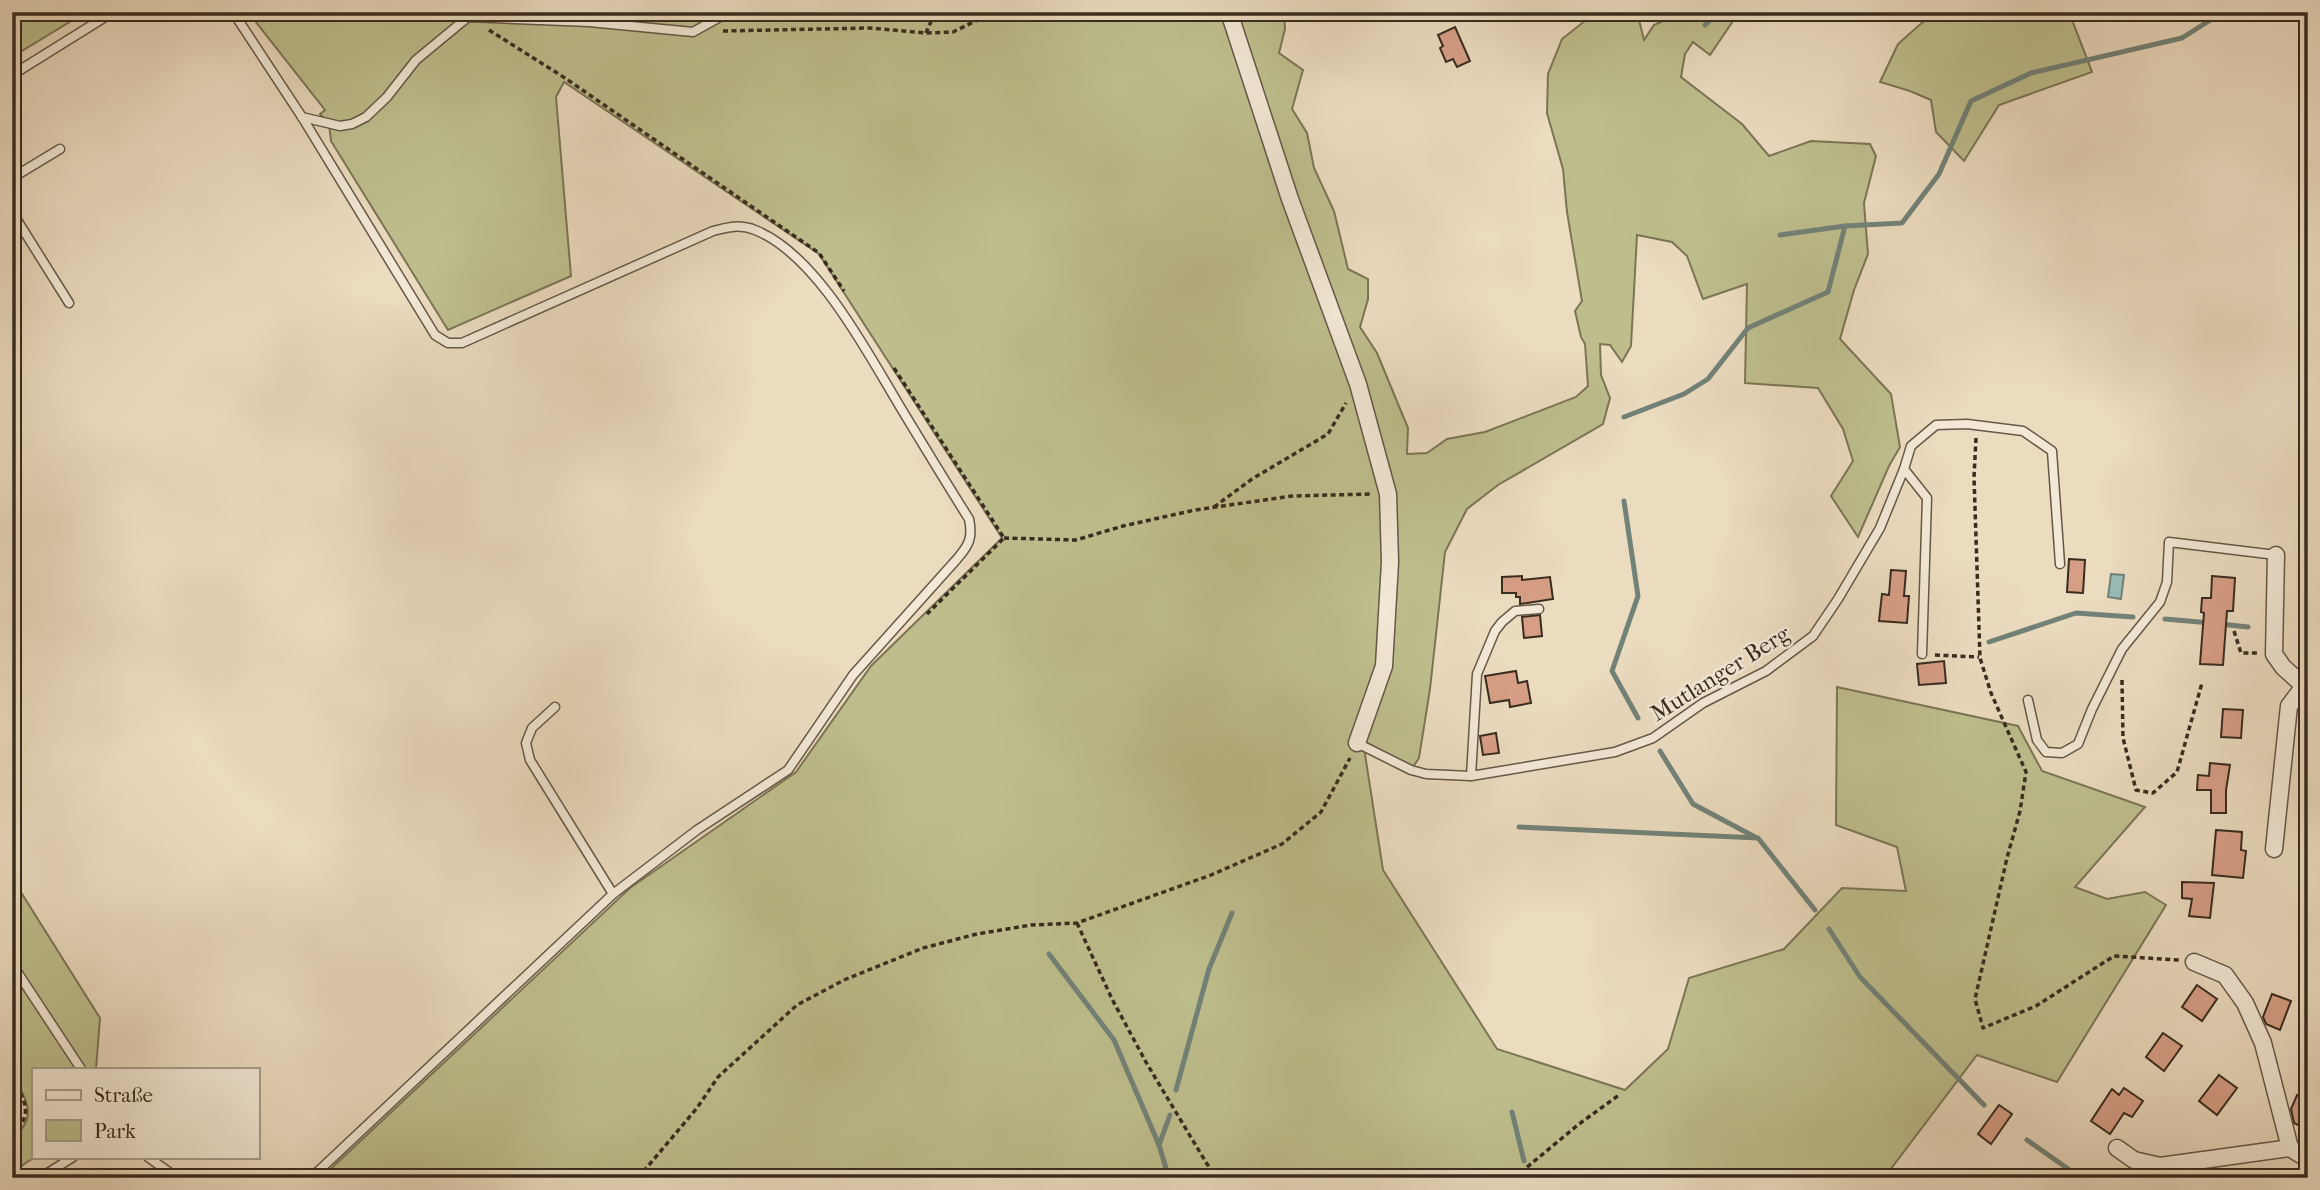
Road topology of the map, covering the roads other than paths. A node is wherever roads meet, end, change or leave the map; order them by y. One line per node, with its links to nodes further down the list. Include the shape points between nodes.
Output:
1 (113, 12): 5 (lane)
2 (233, 12): 6 (lane)
3 (729, 12): 6 (lane, via 693,33 589,22 468,17 416,60 366,117 340,126)
4 (1229, 12): 19 (street, via 1290,199 1358,384 1388,494 1390,562 1384,666)
5 (12, 75)
6 (302, 117): 22 (lane, via 435,335 448,343 463,343 713,231 733,225 754,229 779,243 830,296 969,519 972,534 968,545 853,676 788,770)
7 (60, 149): 8 (lane)
8 (12, 178)
9 (12, 212): 10 (lane)
10 (69, 303)
11 (1904, 469): 13 (lane, Mutlanger Berg, via 1912,446 1936,425 2023,431 2052,451); 15 (lane, via 1927,498); 20 (lane, Mutlanger Berg, via 1880,528 1813,636 1766,671 1703,703 1653,738 1615,752)
12 (2276, 555): 16 (street, via 2274,654); 17 (lane, via 2169,542 2167,582 2160,602 2122,649 2078,744 2062,753 2046,752 2037,740)
13 (2060, 564)
14 (1539, 609): 20 (lane, via 1515,611 1502,622 1476,674)
15 (1922, 654)
16 (2306, 686): 21 (street, via 2289,706)
17 (2028, 700)
18 (555, 707): 22 (lane, via 532,728 526,743 530,760)
19 (1357, 743): 20 (lane, Mutlanger Berg, via 1411,770)
20 (1471, 776)
21 (2274, 849)
22 (612, 894): 33 (lane)
23 (2194, 962): 27 (street, via 2224,975 2245,1003 2263,1043)
24 (12, 964): 25 (lane)
25 (80, 1068)
26 (2117, 1148): 27 (street, via 2134,1160 2160,1166)
27 (2290, 1148): 28 (street)
28 (2308, 1154)
29 (72, 1158): 31 (lane)
30 (149, 1158): 32 (lane)
31 (40, 1178)
32 (177, 1178)
33 (311, 1178)

